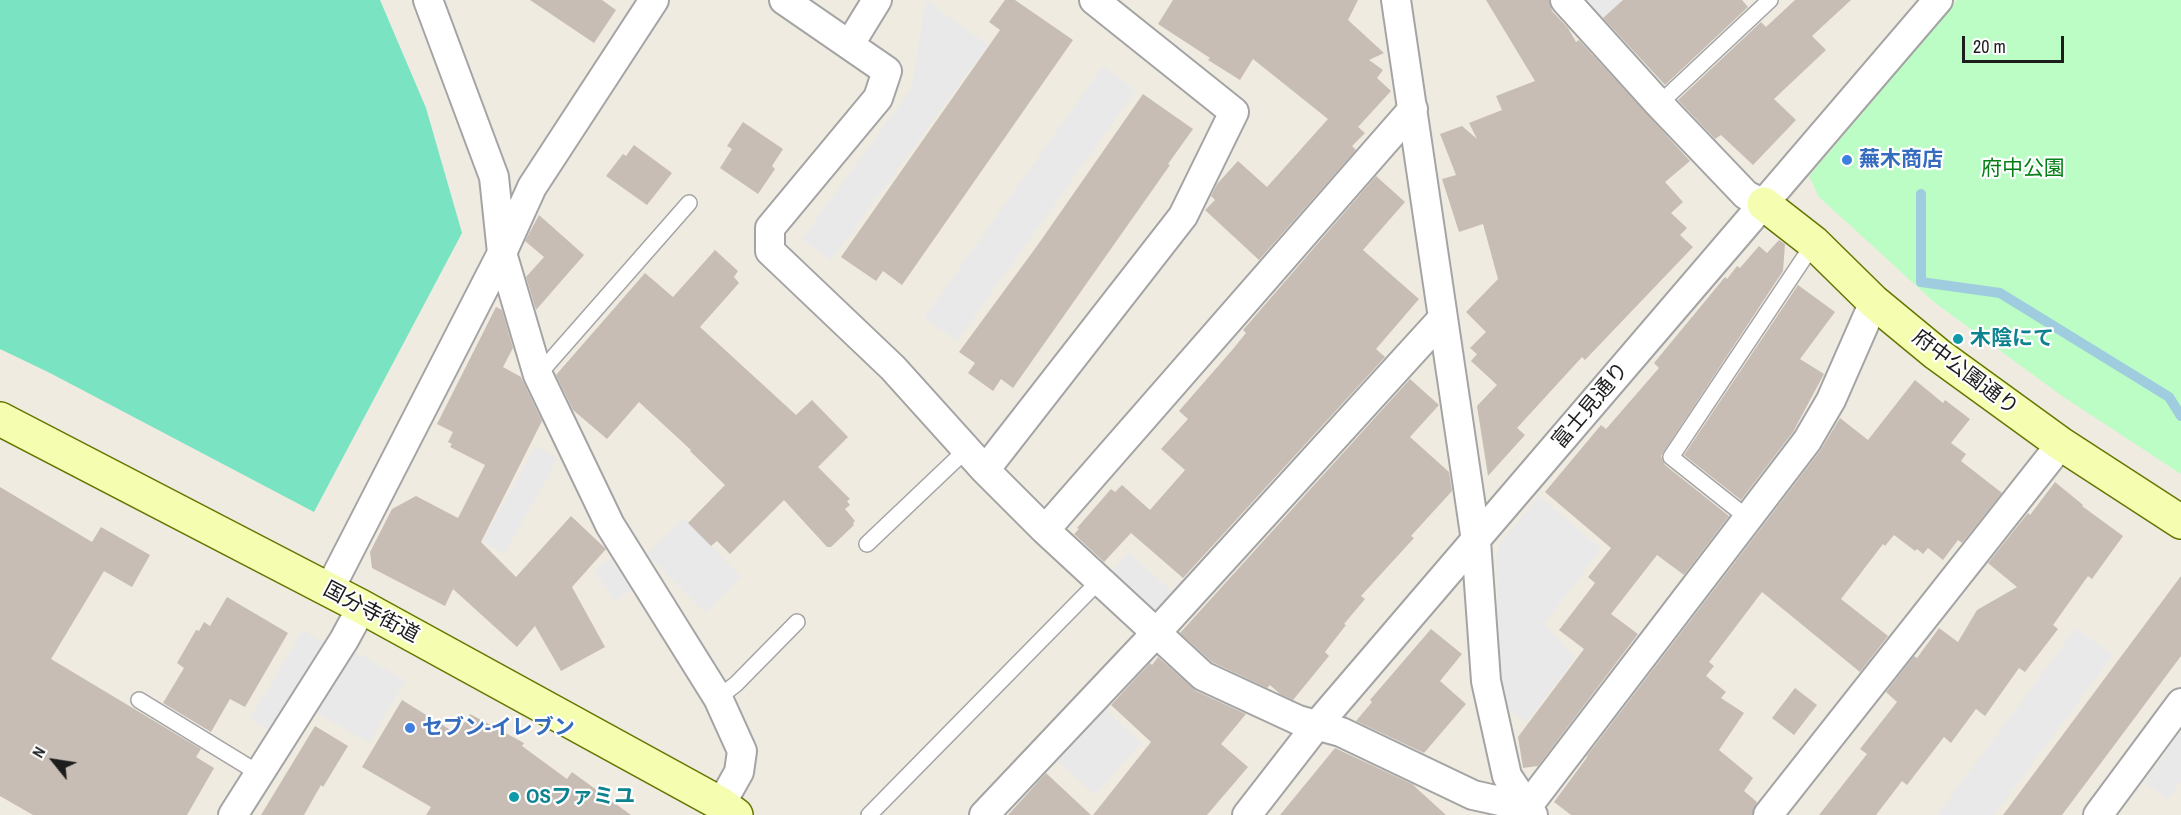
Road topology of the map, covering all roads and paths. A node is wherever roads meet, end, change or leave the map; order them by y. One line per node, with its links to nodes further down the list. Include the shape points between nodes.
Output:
1 (428, 0): 16 (street, via 494,177)
2 (654, 0): 16 (street, via 532,187)
3 (784, 0): 10 (street)
4 (877, 0): 10 (street)
5 (1094, 0): 22 (street, via 1234,112 1183,216)
6 (1396, 0): 12 (street)
7 (1565, 0): 11 (street)
8 (1770, 0): 11 (lane)
9 (1938, 0): 14 (street, 富士見通り)
10 (850, 44): 22 (street, via 887,70 878,98 770,228 770,251 893,368)
11 (1659, 104): 14 (street, via 1746,195)
12 (1413, 109): 18 (street); 25 (street)
13 (689, 203): 19 (lane)
14 (1764, 204): 15 (main road, 府中公園通り); 26 (street, 富士見通り)
15 (1814, 243): 17 (main road, 府中公園通り); 23 (lane, via 1671,457)
16 (502, 253): 19 (street); 29 (street)
17 (1874, 302): 21 (main road, 府中公園通り, via 1937,354); 23 (street, via 1831,400 1807,441)
18 (1443, 318): 26 (street); 32 (street)
19 (538, 375): 33 (street, via 610,525)
20 (0, 419): 29 (main road, 国分寺街道)
21 (2061, 444): 24 (main road, 府中公園通り); 44 (street)
22 (976, 459): 25 (street); 27 (lane)
23 (1749, 519): 39 (street)
24 (2181, 522)
25 (1046, 530): 28 (street)
26 (1476, 541): 36 (street, 富士見通り); 39 (street, via 1491,709 1507,776)
27 (867, 544)
28 (1099, 581): 32 (street); 41 (lane)
29 (328, 590): 30 (main road, 国分寺街道)
30 (362, 607): 37 (street); 38 (main road, 国分寺街道)
31 (797, 622): 33 (lane)
32 (1156, 633): 36 (street, via 1203,676); 42 (street)
33 (718, 698): 38 (street, via 742,751)
34 (139, 700): 37 (lane)
35 (2181, 703): 45 (street)
36 (1317, 725): 39 (street, via 1341,732 1473,795); 43 (street, 富士見通り)
37 (260, 774): 40 (street)
38 (728, 810)
39 (1530, 811)
40 (233, 815)
41 (869, 815)
42 (984, 815)
43 (1247, 815)
44 (1768, 815)
45 (2098, 815)

